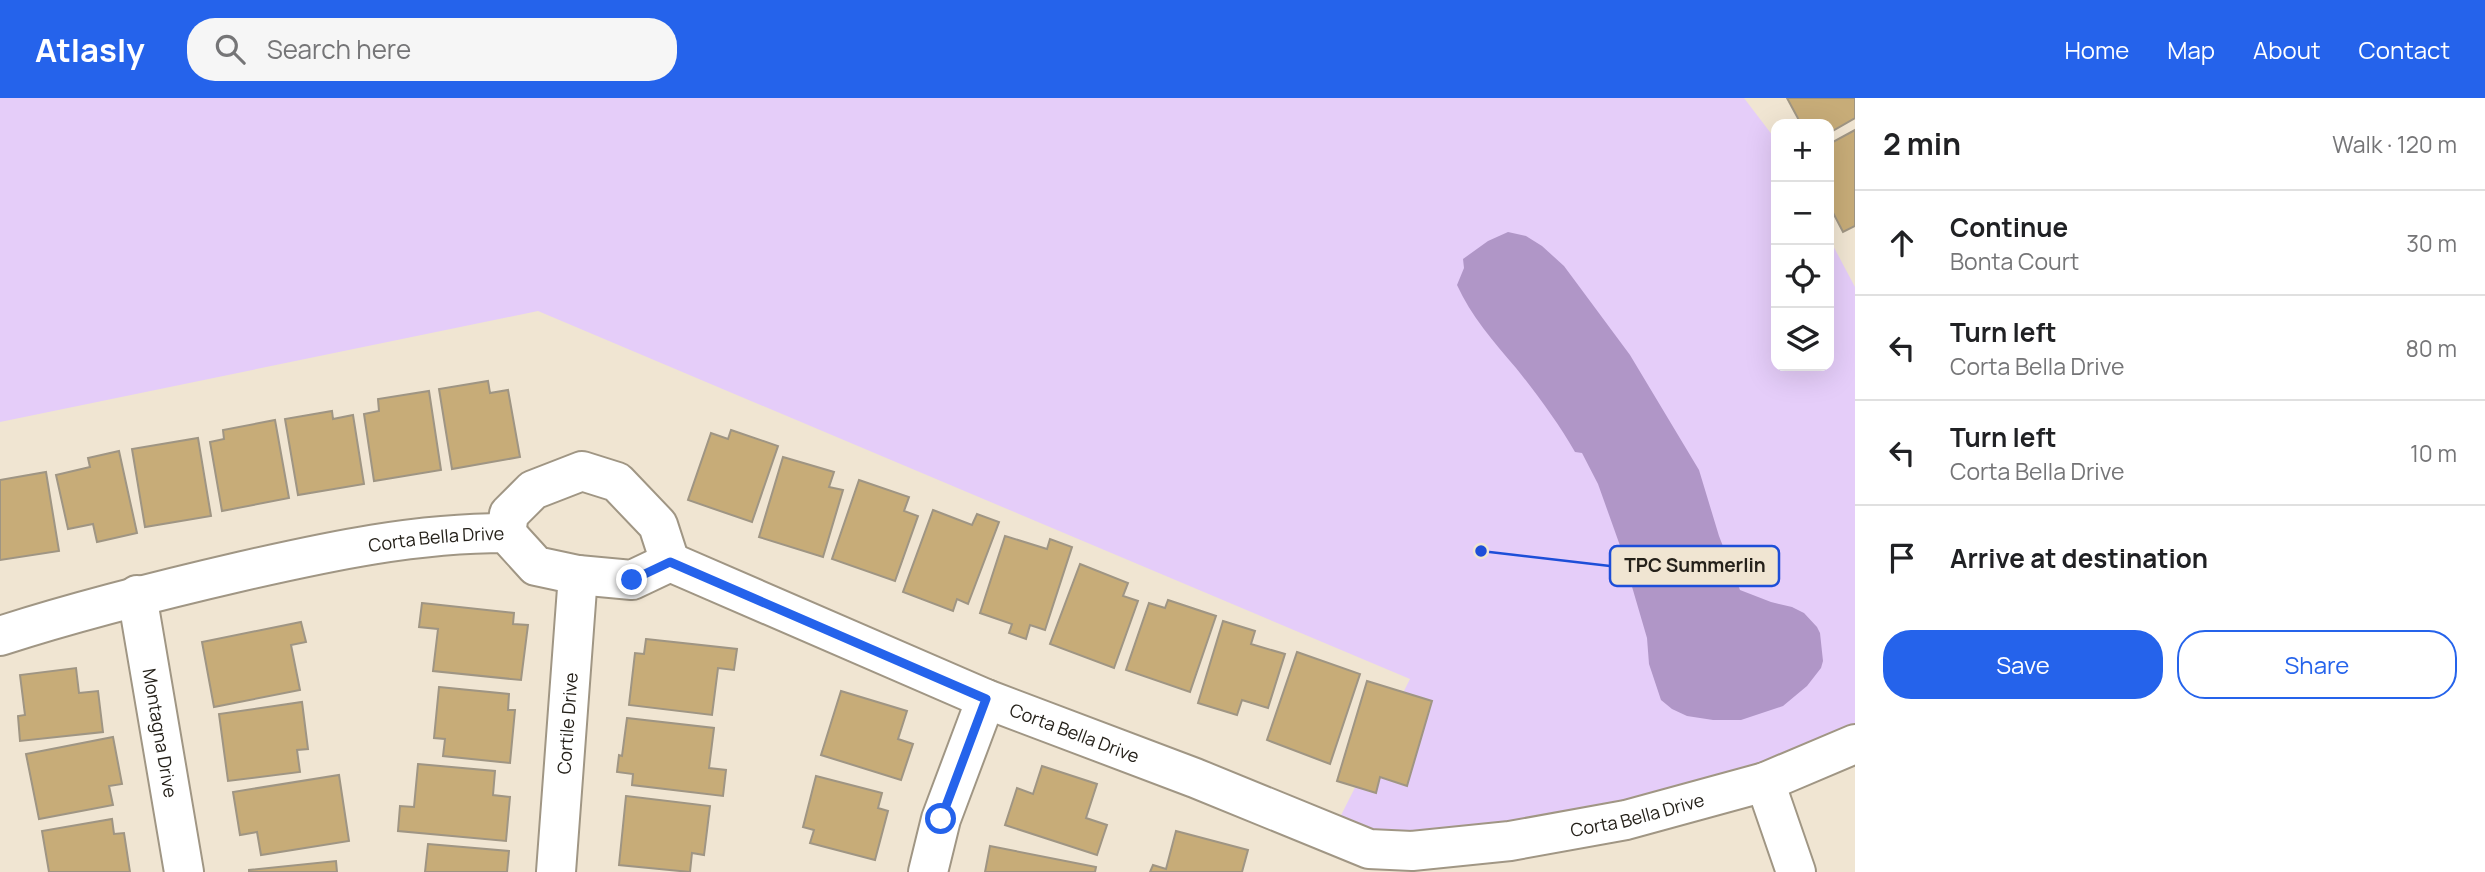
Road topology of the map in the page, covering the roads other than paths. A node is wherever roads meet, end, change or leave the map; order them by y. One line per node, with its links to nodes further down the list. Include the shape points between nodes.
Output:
1 (506, 533): 2 (street, via 509,513 533,490 582,471 617,482 658,525); 3 (street, Corta Bella Drive, via 537,566); 4 (street, Corta Bella Drive, via 457,533 349,547)
2 (670, 562): 3 (street, Corta Bella Drive, via 632,580); 6 (street, Corta Bella Drive)
3 (578, 575): 11 (street, Cortile Drive)
4 (137, 595): 5 (street, Corta Bella Drive); 10 (street, Montagna Drive)
5 (0, 636)
6 (986, 699): 9 (street, Corta Bella Drive, via 1195,778); 12 (street, via 941,819)
7 (1855, 744): 8 (street, Corta Bella Drive)
8 (1765, 782): 9 (street, Corta Bella Drive, via 1626,820); 13 (street)
9 (1365, 860)
10 (184, 872)
11 (556, 872)
12 (928, 872)
13 (1796, 872)

